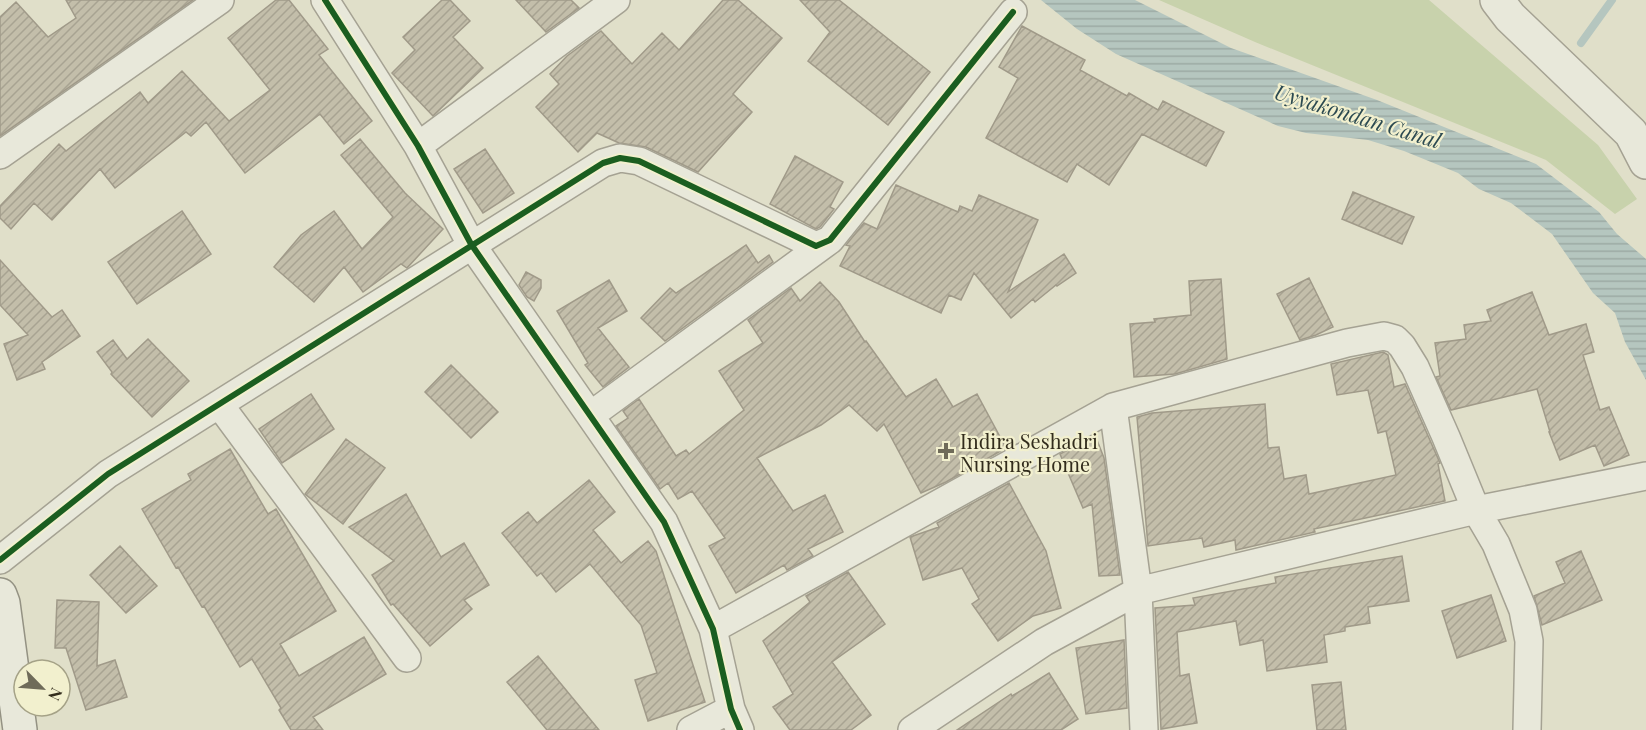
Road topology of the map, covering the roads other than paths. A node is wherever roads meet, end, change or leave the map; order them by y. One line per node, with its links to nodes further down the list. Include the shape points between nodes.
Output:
1 (220, 0): 7 (street)
2 (325, 0): 6 (street)
3 (616, 0): 6 (street)
4 (1497, 0): 8 (street, via 1631,133)
5 (1013, 12): 9 (street)
6 (418, 146): 10 (street)
7 (0, 155)
8 (1646, 162)
9 (830, 240): 10 (street, via 816,246 639,162 620,158 603,163); 13 (street)
10 (471, 244): 11 (street); 13 (street)
11 (219, 404): 16 (street, via 108,474); 20 (street)
12 (1113, 407): 15 (street, via 1347,343 1384,336 1395,339 1414,367); 17 (street); 19 (street)
13 (591, 415): 19 (street, via 664,522)
14 (1646, 476): 15 (street)
15 (1476, 510): 17 (street); 26 (street, via 1496,544 1523,610 1529,641)
16 (0, 560)
17 (1138, 591): 24 (street, via 1044,642); 25 (street)
18 (0, 595): 22 (street)
19 (713, 629): 21 (street)
20 (407, 658)
21 (735, 719): 23 (street)
22 (20, 730)
23 (691, 730)
24 (912, 730)
25 (1144, 730)
26 (1527, 730)

